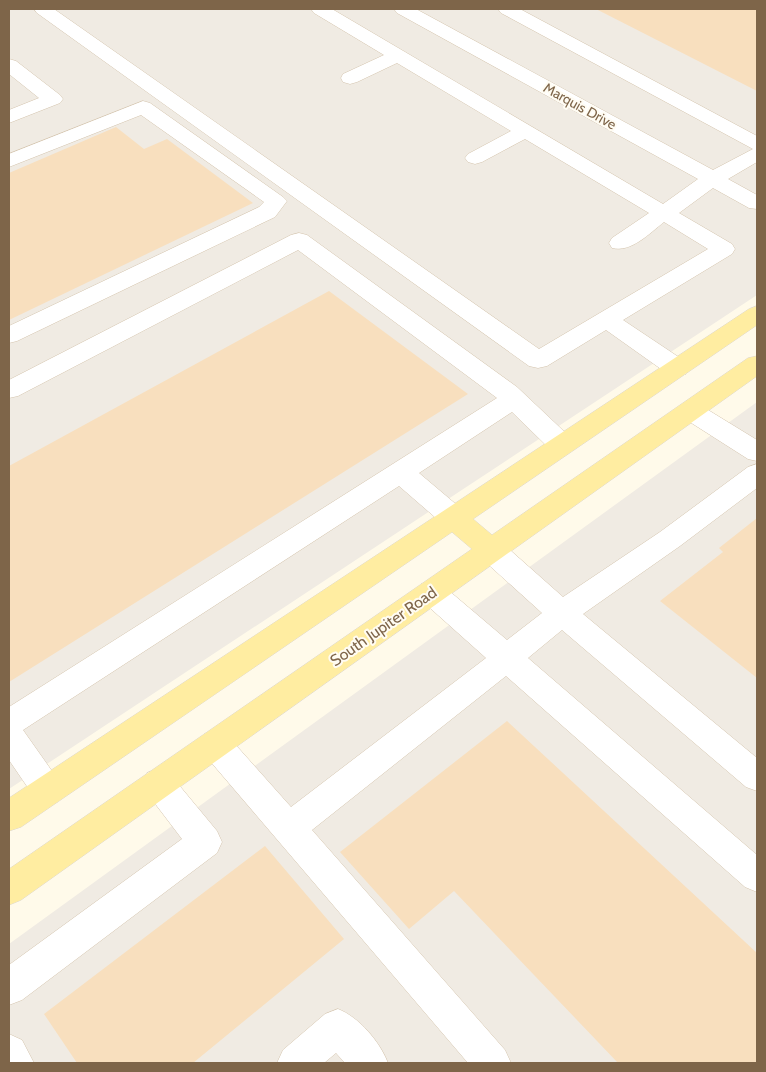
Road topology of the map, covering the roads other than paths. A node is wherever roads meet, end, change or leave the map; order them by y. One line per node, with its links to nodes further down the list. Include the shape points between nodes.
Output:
1 (43, 9): 19 (street, via 538,360)
2 (320, 9): 5 (street)
3 (403, 9): 14 (street, Marquis Drive)
4 (507, 9): 10 (street)
5 (398, 55): 7 (street); 9 (street)
6 (9, 65): 8 (street, via 52,99)
7 (350, 78)
8 (9, 117)
9 (526, 131): 12 (street); 16 (street)
10 (757, 144)
11 (757, 154): 14 (street)
12 (475, 158)
13 (9, 161): 20 (street, via 143,107 276,201 267,212)
14 (712, 179): 15 (street, Marquis Drive); 16 (street)
15 (757, 203)
16 (664, 213): 17 (street); 19 (street, via 724,249)
17 (620, 243)
18 (757, 314): 22 (main road)
19 (606, 320): 22 (street)
20 (9, 335)
21 (757, 364): 25 (main road, South Jupiter Road)
22 (677, 368): 26 (main road)
23 (9, 390): 24 (street, via 299,240)
24 (514, 399): 26 (street); 28 (street)
25 (691, 411): 27 (street); 31 (main road, South Jupiter Road)
26 (562, 445): 30 (main road)
27 (757, 452)
28 (400, 472): 30 (street); 35 (street)
29 (757, 474): 33 (street)
30 (454, 518): 31 (main road); 40 (main road)
31 (491, 550): 32 (main road, South Jupiter Road); 33 (street)
32 (431, 592): 34 (street); 37 (main road, South Jupiter Road)
33 (562, 613): 34 (street); 38 (street)
34 (507, 657): 42 (street); 43 (street)
35 (9, 723)
36 (9, 735): 40 (street)
37 (214, 744): 39 (main road, South Jupiter Road); 42 (street)
38 (757, 777)
39 (158, 783): 44 (main road, South Jupiter Road); 45 (street, via 205,842)
40 (48, 791): 41 (main road)
41 (9, 816)
42 (289, 828): 50 (street)
43 (757, 876)
44 (9, 889)
45 (9, 987)
46 (9, 1053): 47 (street)
47 (16, 1063)
48 (296, 1063): 49 (street, via 338,1027)
49 (369, 1063)
50 (492, 1063)

